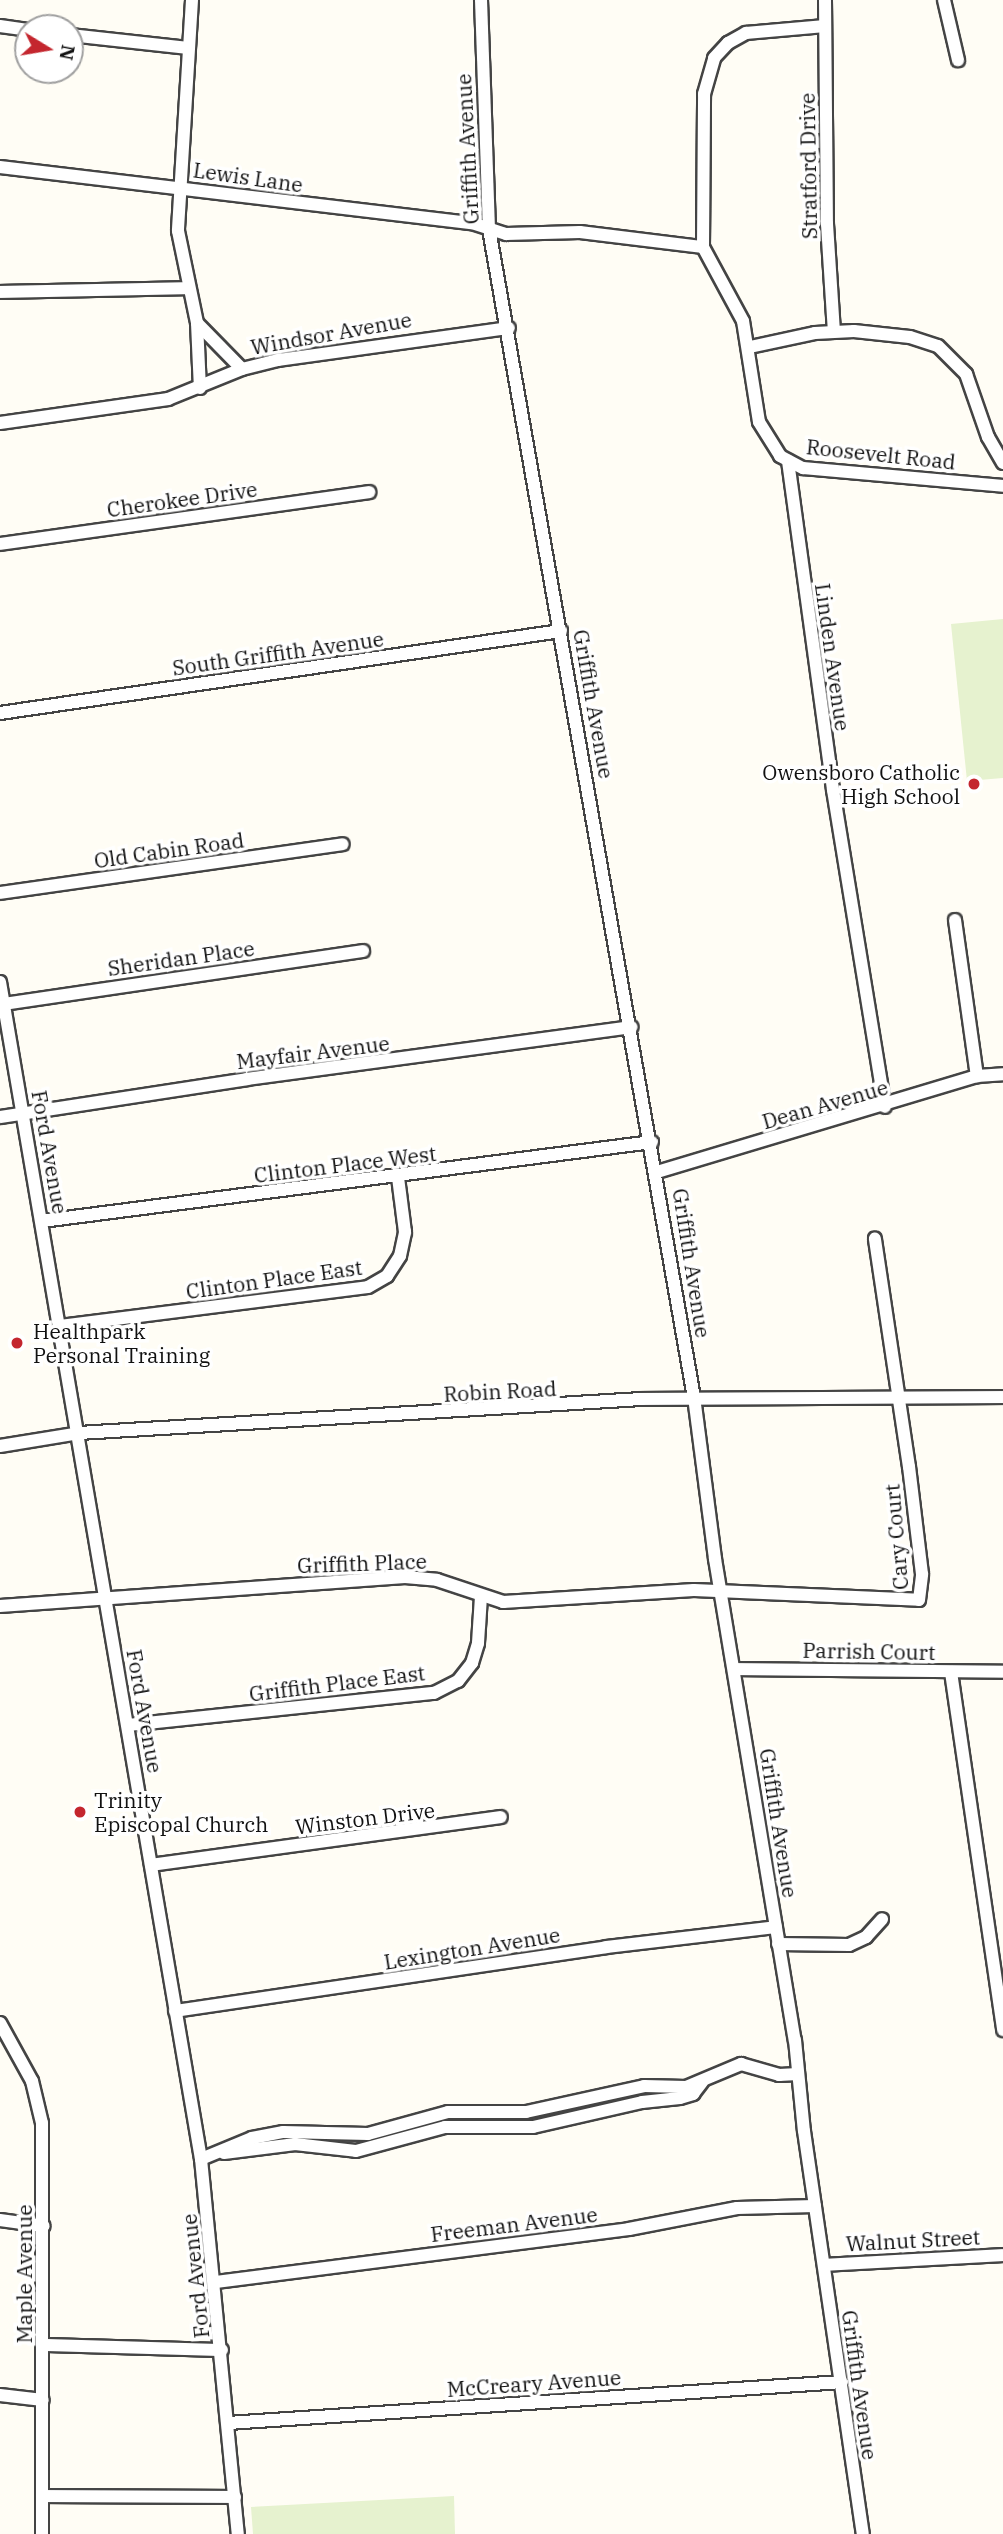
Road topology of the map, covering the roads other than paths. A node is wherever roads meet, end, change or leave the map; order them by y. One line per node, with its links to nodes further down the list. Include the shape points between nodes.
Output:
1 (192, 0): 7 (street)
2 (481, 0): 11 (street, Griffith Avenue)
3 (825, 0): 5 (street, Stratford Drive)
4 (944, 0): 8 (street)
5 (825, 26): 12 (street, via 746,33 714,58 704,94); 17 (street, Stratford Drive, via 827,224)
6 (84, 37): 7 (street)
7 (188, 48): 10 (street)
8 (958, 60)
9 (0, 167): 10 (street, Lewis Lane)
10 (181, 187): 11 (street, Lewis Lane, via 472,223); 13 (street, via 178,231)
11 (489, 229): 12 (street, via 506,234 580,232); 16 (street, Griffith Avenue)
12 (703, 247): 18 (street, Roosevelt Road, via 736,304)
13 (189, 288): 14 (street); 15 (street)
14 (0, 292)
15 (197, 323): 19 (street); 20 (street)
16 (509, 328): 19 (street, Windsor Avenue, via 401,340); 27 (street, Griffith Avenue)
17 (834, 331): 18 (street); 23 (street, via 910,337 949,354 966,374 988,437)
18 (750, 347): 22 (street, Roosevelt Road, via 759,422 771,446)
19 (242, 369): 20 (street, Windsor Avenue)
20 (200, 388): 21 (street, Windsor Avenue, via 158,401)
21 (0, 423)
22 (788, 461): 24 (street, Roosevelt Road, via 803,468); 38 (street, Linden Avenue, via 833,790)
23 (1003, 463)
24 (1003, 486)
25 (369, 492): 26 (street, Cherokee Drive)
26 (0, 544)
27 (561, 632): 28 (street, South Griffith Avenue); 35 (street, Griffith Avenue)
28 (0, 713)
29 (343, 844): 30 (street, Old Cabin Road)
30 (0, 893)
31 (955, 920): 37 (street)
32 (363, 951): 34 (street, Sheridan Place)
33 (0, 982): 34 (street, Ford Avenue)
34 (4, 1004): 39 (street, Ford Avenue)
35 (632, 1027): 39 (street, Mayfair Avenue); 41 (street, Griffith Avenue)
36 (1003, 1074): 37 (street, Dean Avenue)
37 (977, 1076): 38 (street, Dean Avenue)
38 (885, 1107): 42 (street, Dean Avenue)
39 (23, 1114): 40 (street, Mayfair Avenue); 44 (street, Ford Avenue)
40 (0, 1117)
41 (652, 1142): 42 (street, Griffith Avenue); 43 (street, Clinton Place West)
42 (657, 1172): 47 (street, Griffith Avenue)
43 (398, 1177): 44 (street, Clinton Place West); 46 (street, Clinton Place East, via 405,1232 400,1256 387,1276 368,1287)
44 (42, 1221): 46 (street, Ford Avenue)
45 (874, 1239): 49 (street)
46 (60, 1326): 50 (street, Ford Avenue)
47 (694, 1397): 49 (street, Robin Road); 50 (street, Robin Road); 52 (street, Griffith Avenue)
48 (1003, 1397): 49 (street, Robin Road)
49 (898, 1398): 52 (street, Cary Court, via 922,1598 901,1602)
50 (79, 1433): 51 (street, Robin Road); 54 (street, Ford Avenue)
51 (0, 1446)
52 (721, 1592): 53 (street, Griffith Place, via 503,1602); 56 (street, Griffith Avenue)
53 (481, 1597): 54 (street, Griffith Place, via 437,1580 405,1577); 59 (street, Griffith Place East, via 472,1663 458,1681 434,1693)
54 (106, 1598): 55 (street, Griffith Place); 59 (street, Ford Avenue)
55 (0, 1606)
56 (735, 1669): 57 (street, Parrish Court); 63 (street, Griffith Avenue)
57 (951, 1672): 58 (street, Parrish Court); 67 (street)
58 (1003, 1672)
59 (128, 1725): 61 (street, Ford Avenue)
60 (500, 1817): 61 (street, Winston Drive)
61 (151, 1865): 65 (street, Ford Avenue)
62 (881, 1919): 64 (street, via 866,1937 849,1945)
63 (776, 1927): 64 (street, Griffith Avenue); 65 (street, Lexington Avenue, via 606,1947)
64 (778, 1944): 70 (street, Griffith Avenue)
65 (175, 2011): 71 (street, Ford Avenue)
66 (0, 2023): 69 (street, Maple Avenue)
67 (1003, 2030)
68 (0, 2039): 69 (street)
69 (13, 2043): 74 (street, Maple Avenue, via 38,2101)
70 (798, 2074): 71 (street, via 741,2064 686,2087 644,2086 526,2112 448,2112 369,2134 283,2132 252,2138); 72 (street, Griffith Avenue)
71 (201, 2159): 77 (street, Ford Avenue)
72 (815, 2206): 76 (street, Griffith Avenue); 77 (street, Freeman Avenue, via 737,2208 629,2229)
73 (0, 2220): 74 (street)
74 (44, 2226): 78 (street, Maple Avenue)
75 (1003, 2255): 76 (street, Walnut Street)
76 (824, 2264): 80 (street, Griffith Avenue)
77 (216, 2282): 79 (street, Ford Avenue)
78 (44, 2345): 79 (street); 82 (street, Maple Avenue)
79 (222, 2350): 83 (street, Ford Avenue)
80 (842, 2382): 83 (street, McCreary Avenue); 88 (street, Griffith Avenue)
81 (0, 2395): 82 (street)
82 (43, 2400): 84 (street, Maple Avenue)
83 (228, 2423): 85 (street, Ford Avenue)
84 (43, 2496): 85 (street); 86 (street, Maple Avenue)
85 (235, 2497): 87 (street, Ford Avenue)
86 (42, 2534)
87 (238, 2534)
88 (863, 2534)

